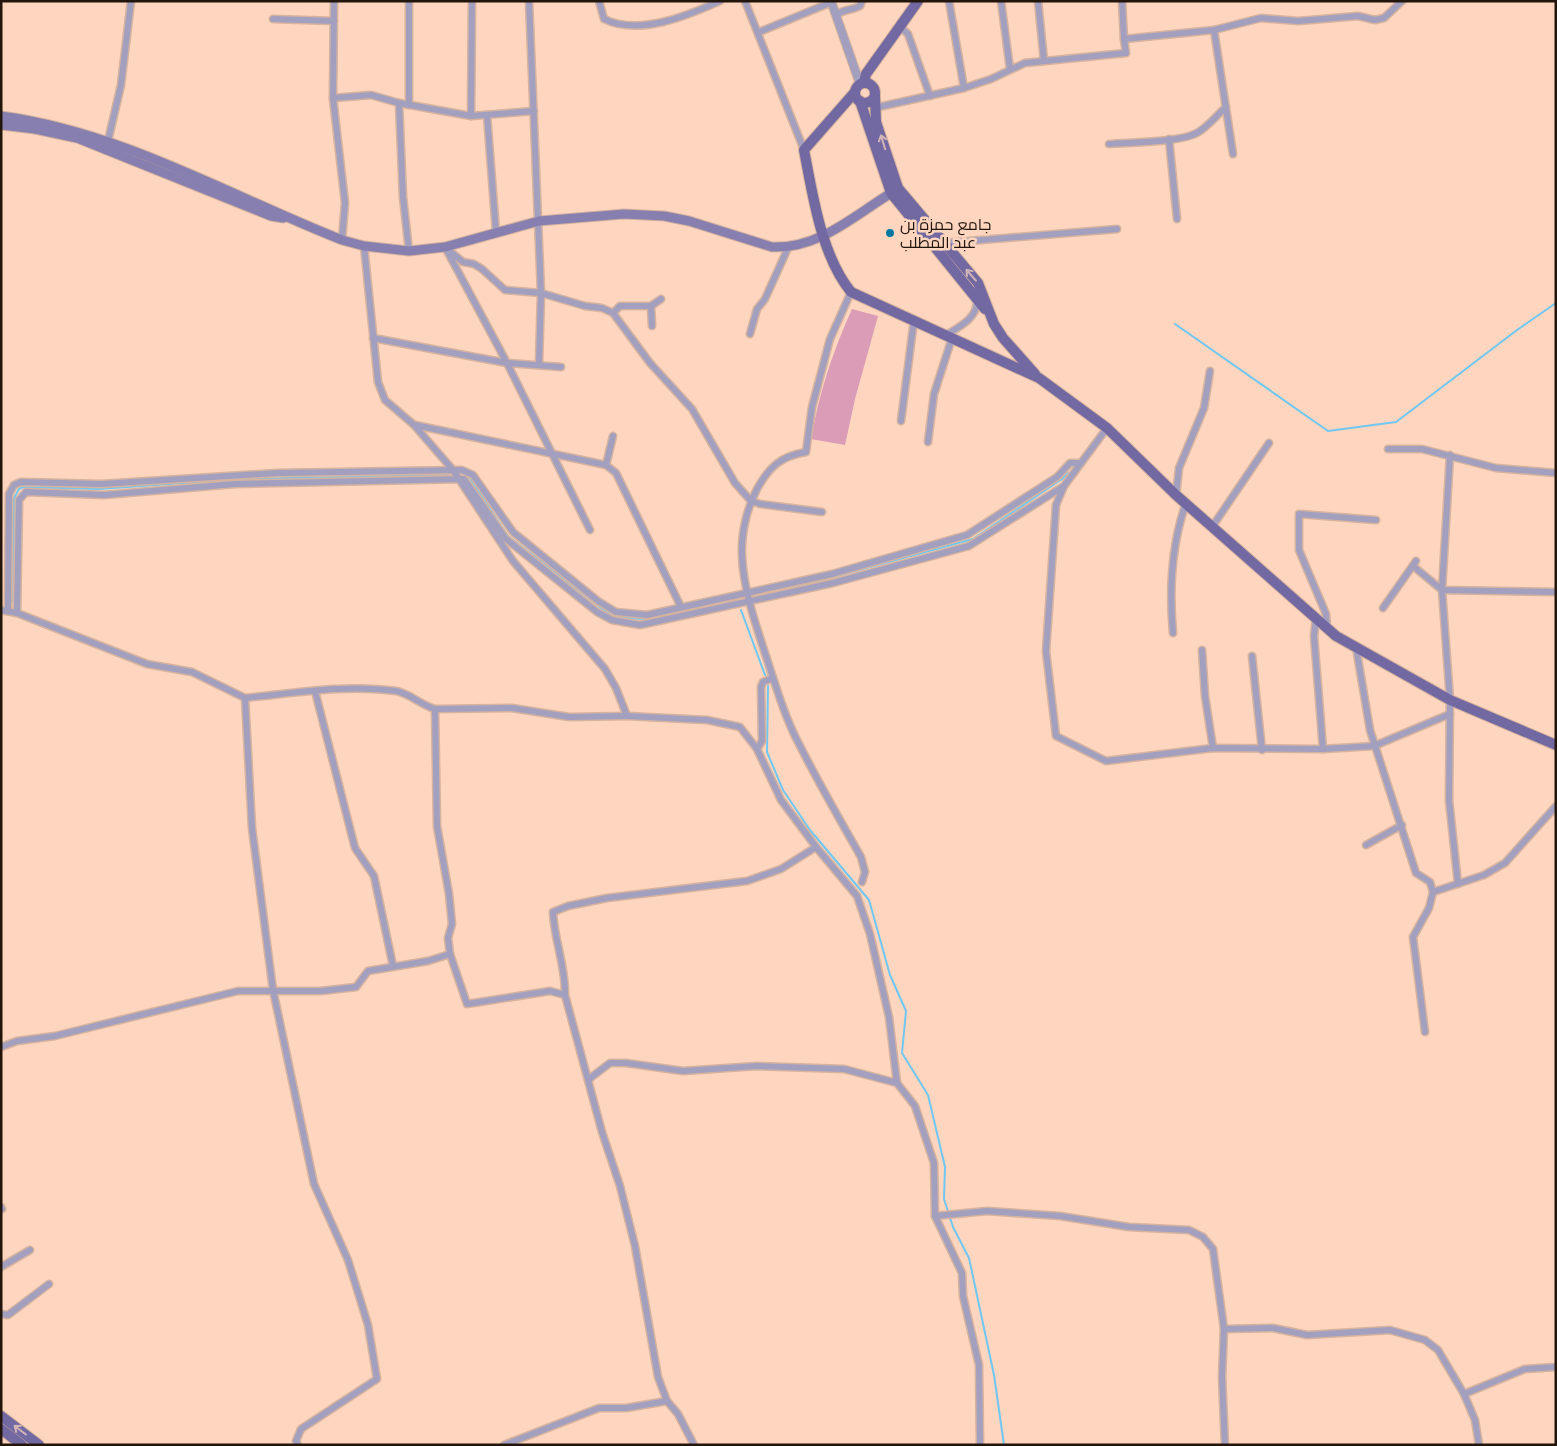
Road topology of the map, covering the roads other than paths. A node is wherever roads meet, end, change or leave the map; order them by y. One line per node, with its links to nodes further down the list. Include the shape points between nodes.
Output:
1 (131, 1): 41 (street, via 121,85)
2 (334, 1): 19 (street)
3 (409, 1): 32 (street)
4 (472, 1): 38 (street)
5 (529, 1): 35 (street)
6 (599, 1): 7 (street, via 604,19 618,26 680,17)
7 (720, 1)
8 (745, 1): 22 (street)
9 (862, 1): 17 (street, via 860,6 846,8)
10 (918, 1): 20 (main road)
11 (950, 1): 26 (street)
12 (1001, 1): 25 (street)
13 (1038, 1): 24 (street)
14 (1122, 1): 23 (street)
15 (1402, 1): 21 (street, via 1384,18 1375,20 1358,16 1298,21 1261,18)
16 (831, 2): 17 (street); 22 (street)
17 (836, 15): 27 (street)
18 (272, 19): 19 (street)
19 (334, 21): 30 (street)
20 (900, 27): 27 (main road, via 866,74); 29 (street, via 908,34)
21 (1214, 30): 23 (street); 33 (street)
22 (759, 32): 43 (street)
23 (1124, 39): 24 (street, via 1126,53)
24 (1044, 61): 25 (street, via 1025,62)
25 (1010, 69): 26 (street)
26 (964, 88): 29 (street)
27 (860, 90): 28 (main road, via 869,102); 28 (main road, via 873,86); 43 (main road); 45 (main road)
28 (875, 96): 34 (main road)
29 (930, 96): 34 (street)
30 (333, 98): 31 (street, via 371,95); 52 (street, via 345,203)
31 (399, 104): 32 (street); 57 (street)
32 (409, 105): 38 (street)
33 (1226, 107): 40 (street, via 1199,132); 44 (street)
34 (874, 108): 45 (main road, one-way to 34)
35 (534, 111): 36 (street); 48 (street)
36 (486, 115): 38 (street); 50 (street)
37 (1, 116): 41 (main road, via 39,121)
38 (471, 116)
39 (1, 125): 46 (main road, via 77,138 271,216)
40 (1169, 139): 42 (street, via 1152,143); 47 (street)
41 (108, 141): 46 (main road)
42 (1109, 144)
43 (804, 150): 51 (main road)
44 (1233, 154)
45 (894, 190): 51 (main road); 53 (main road); 61 (main road)
46 (288, 219): 52 (main road)
47 (1177, 219)
48 (539, 221): 50 (main road); 56 (main road, via 624,214 664,216 772,247); 59 (street)
49 (1118, 229): 53 (street)
50 (496, 232): 55 (main road)
51 (823, 236): 56 (main road); 58 (main road, via 843,282)
52 (342, 240): 54 (main road)
53 (944, 243): 64 (main road, one-way to 53, via 978,283)
54 (364, 246): 57 (main road); 69 (street)
55 (445, 247): 57 (main road); 59 (street, via 463,262 482,269 505,290); 70 (street)
56 (788, 248): 67 (street, via 765,299 757,309)
57 (409, 251)
58 (851, 292): 65 (main road); 93 (street, via 830,339 812,408 806,452 778,461 768,470)
59 (541, 293): 63 (street); 71 (street)
60 (661, 299): 62 (street)
61 (977, 299): 64 (main road); 68 (street, via 978,306 973,315)
62 (651, 306): 63 (street, via 620,306); 66 (street)
63 (614, 313): 93 (street, via 650,363 692,409 735,483)
64 (992, 318): 74 (main road, via 1014,352)
65 (914, 320): 68 (main road); 75 (street)
66 (652, 326)
67 (750, 334)
68 (949, 336): 74 (main road); 79 (street, via 934,394)
69 (373, 338): 70 (street); 76 (street, via 378,382 385,400)
70 (507, 362): 71 (street); 82 (street)
71 (539, 364): 72 (street)
72 (561, 366)
73 (1210, 370): 92 (street, via 1204,408 1179,468)
74 (1039, 378): 77 (main road)
75 (902, 421)
76 (414, 425): 82 (street); 86 (street)
77 (1107, 428): 84 (street); 92 (main road)
78 (613, 436): 85 (street)
79 (928, 442)
80 (1269, 443): 97 (street)
81 (1388, 449): 83 (street, via 1422,449)
82 (551, 452): 85 (street); 98 (street)
83 (1450, 456): 87 (street, via 1496,468); 99 (street)
84 (1081, 463): 91 (street); 100 (street, via 1070,463 1057,477 967,536 832,574)
85 (606, 465): 103 (street, via 616,473)
86 (453, 470): 88 (street); 89 (street); 103 (street, via 473,475 513,532 608,607 626,614 647,615)
87 (1556, 473)
88 (234, 475): 90 (street); 105 (street, via 101,484 21,482 14,485 9,494)
89 (459, 479): 90 (street); 102 (street, via 468,481 506,539 605,617 632,624 652,624); 119 (street, via 513,561 605,669)
90 (235, 484): 106 (street, via 104,494 26,492 19,500)
91 (1064, 486): 102 (street, via 969,546 833,583); 122 (street, via 1056,505 1046,651 1056,736 1106,761)
92 (1176, 495): 94 (main road)
93 (751, 501): 95 (street); 100 (street, via 742,554)
94 (1186, 503): 97 (main road); 109 (street, via 1178,526 1173,561 1170,601)
95 (822, 512)
96 (1376, 520): 108 (street, via 1299,514 1299,550 1326,614)
97 (1212, 527): 107 (main road)
98 (590, 530)
99 (1442, 590): 101 (street); 104 (street, via 1415,564); 116 (street)
100 (748, 591): 102 (street); 103 (street)
101 (1556, 592)
102 (750, 600): 113 (street)
103 (681, 607)
104 (1383, 608)
105 (5, 611): 106 (street)
106 (17, 613): 115 (street, via 146,664 192,672)
107 (1316, 618): 108 (main road); 124 (street, via 1314,636)
108 (1327, 628): 110 (main road)
109 (1173, 633)
110 (1356, 647): 116 (main road); 121 (street)
111 (1202, 650): 122 (street)
112 (1252, 656): 125 (street)
113 (773, 678): 123 (street, via 763,682 761,687 762,741); 130 (street, via 798,742 861,857 865,872)
114 (315, 691): 115 (street); 117 (street, via 341,688 399,691); 134 (street, via 355,848 374,876)
115 (246, 698): 135 (street, via 252,828)
116 (1450, 700): 118 (street); 120 (main road)
117 (435, 709): 119 (street, via 512,708 569,717); 133 (street, via 437,826 449,894)
118 (1450, 714): 121 (street); 131 (street, via 1449,800)
119 (627, 716): 123 (street, via 707,720 740,727)
120 (1556, 745)
121 (1374, 746): 124 (street); 127 (street)
122 (1213, 748): 125 (street)
123 (757, 749): 129 (street, via 778,794)
124 (1324, 749): 125 (street)
125 (1262, 750)
126 (1556, 806): 131 (street, via 1505,863 1484,876)
127 (1402, 826): 128 (street); 132 (street, via 1416,873 1430,882)
128 (1366, 845)
129 (816, 847): 136 (street, via 781,869 747,881 607,898 553,912 566,979); 140 (street, via 857,896 870,934 889,1017)
130 (862, 882)
131 (1458, 884): 132 (street)
132 (1433, 892): 137 (street, via 1429,908 1413,937)
133 (450, 954): 134 (street); 136 (street, via 467,1004 550,991)
134 (393, 966): 135 (street, via 368,971 356,987 321,991)
135 (273, 990): 138 (street, via 238,991); 154 (street, via 314,1184 348,1260 368,1325 377,1379 301,1429 296,1441)
136 (565, 995): 139 (street)
137 (1425, 1032)
138 (1, 1047)
139 (589, 1080): 140 (street, via 610,1064 626,1064 683,1071 756,1066 844,1070); 149 (street, via 635,1246 658,1377)
140 (897, 1083): 141 (street, via 915,1106 934,1163)
141 (935, 1216): 146 (street, via 987,1211 1060,1216 1129,1227 1189,1230 1203,1237 1213,1249); 157 (street, via 962,1272 963,1296 979,1365)
142 (30, 1250): 143 (street)
143 (1, 1267)
144 (49, 1284): 145 (street, via 8,1315)
145 (1, 1314)
146 (1224, 1329): 148 (street, via 1273,1328 1307,1335 1390,1330 1426,1340 1438,1350); 158 (street)
147 (1556, 1367): 148 (street, via 1524,1369)
148 (1464, 1394): 159 (street, via 1475,1420)
149 (668, 1401): 155 (street, via 626,1408 599,1408); 156 (street)
150 (1, 1416): 153 (main road, one-way to 150)
151 (1, 1429): 152 (main road)
152 (22, 1445)
153 (39, 1445)
154 (298, 1445)
155 (504, 1445)
156 (694, 1445)
157 (980, 1445)
158 (1225, 1445)
159 (1479, 1445)

